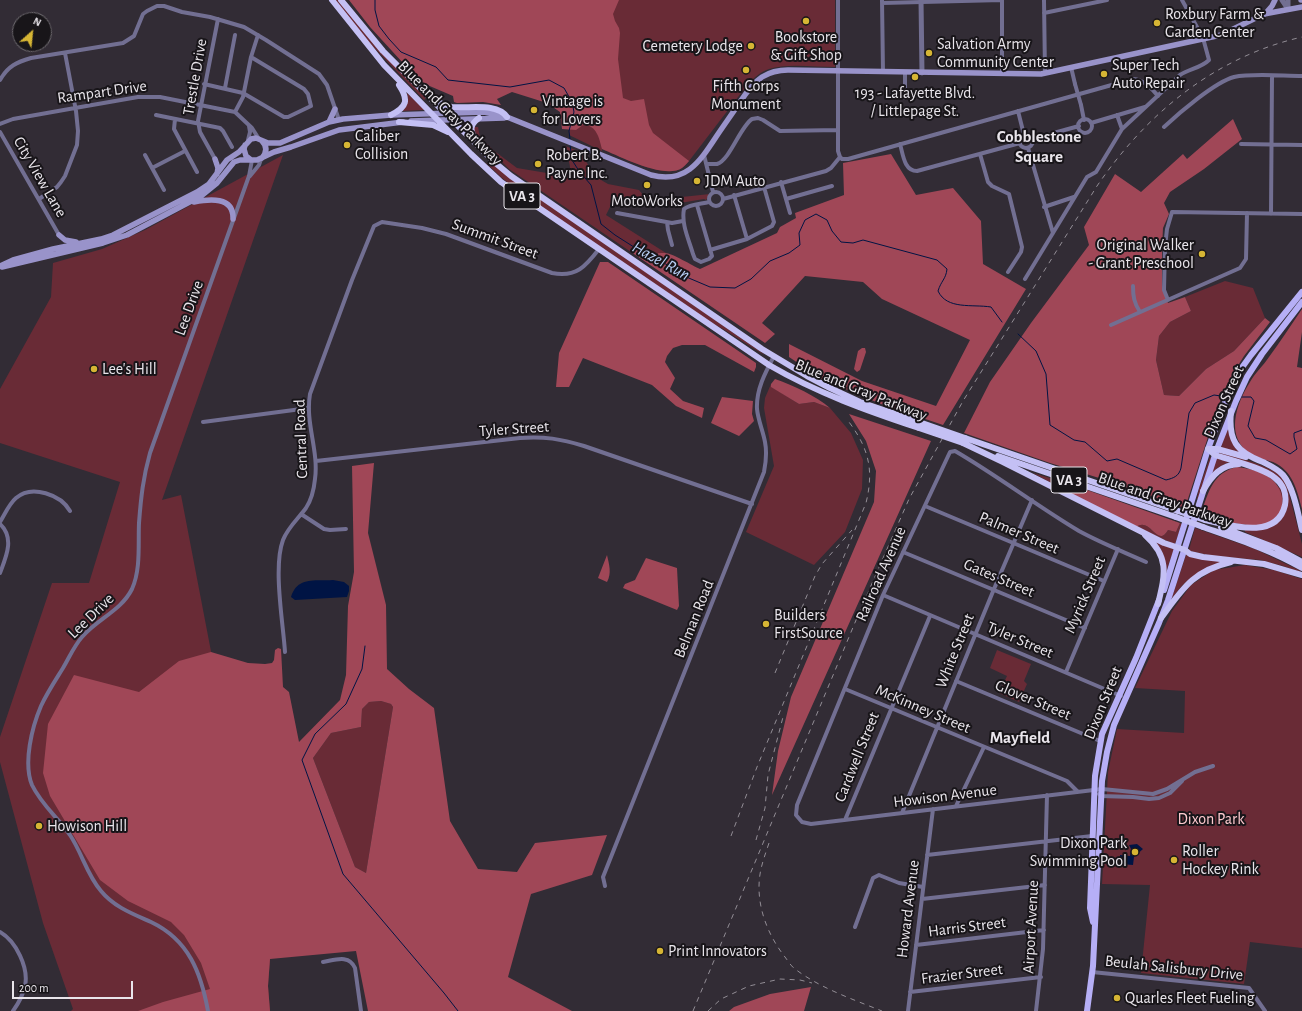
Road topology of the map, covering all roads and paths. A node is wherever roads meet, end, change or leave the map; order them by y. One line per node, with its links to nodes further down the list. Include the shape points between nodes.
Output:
1 (332, 0): 30 (highway, Blue and Gray Parkway / VA 3)
2 (341, 0): 38 (highway, Blue and Gray Parkway / VA 3, via 383,51)
3 (838, 0): 24 (street)
4 (1002, 0): 12 (street); 29 (street)
5 (1044, 0): 15 (street)
6 (1107, 0): 15 (street)
7 (1182, 0): 20 (street)
8 (1275, 0): 16 (main road)
9 (1282, 0): 14 (street)
10 (1288, 0): 14 (street)
11 (882, 1): 12 (street); 25 (street)
12 (921, 1): 27 (street)
13 (1302, 7): 14 (main road)
14 (1288, 9): 16 (main road)
15 (1044, 13): 28 (street)
16 (1264, 14): 20 (main road, via 1227,33)
17 (218, 19): 19 (street, via 244,27); 21 (street, via 164,6 153,8 143,14 134,36 124,43); 34 (street, Trestle Drive)
18 (235, 35): 35 (street)
19 (258, 35): 22 (street); 43 (street, via 319,74 327,84)
20 (1203, 38): 23 (main road); 37 (street, via 1209,60 1180,75)
21 (66, 53): 33 (street, via 19,62 12,65); 42 (street)
22 (251, 57): 36 (street); 36 (street, via 306,90 311,106 284,117)
23 (1071, 68): 28 (main road); 57 (street, bridge)
24 (838, 71): 25 (main road); 67 (street); 86 (main road, via 778,70 761,77 744,95)
25 (883, 72): 26 (main road)
26 (905, 73): 27 (main road); 39 (street)
27 (922, 73): 29 (main road)
28 (1045, 73): 29 (main road)
29 (1002, 74)
30 (395, 76): 46 (highway, Blue and Gray Parkway / VA 3); 49 (highway, via 406,99 402,108)
31 (1272, 76): 32 (street); 65 (street, via 1243,76 1224,81 1190,104); 78 (street)
32 (1302, 76)
33 (0, 80)
34 (204, 84): 35 (street); 40 (street, Trestle Drive)
35 (225, 88): 36 (street)
36 (244, 93): 45 (street)
37 (1158, 96): 41 (street); 44 (street, via 1144,82 1133,79)
38 (429, 97): 47 (highway, Blue and Gray Parkway / VA 3); 51 (highway, via 452,107 490,108)
39 (905, 98)
40 (201, 105): 42 (street, Rampart Drive, via 160,96); 45 (street, Rampart Drive); 62 (street, Trestle Drive)
41 (1146, 106): 50 (street); 66 (street)
42 (76, 108): 61 (street, Rampart Drive, via 13,119); 104 (street, via 77,144 66,176 57,187)
43 (335, 109): 56 (street); 58 (main road)
44 (1018, 111): 71 (street); 76 (street)
45 (236, 112): 63 (street)
46 (432, 113): 47 (main road); 49 (main road); 54 (highway, Blue and Gray Parkway / VA 3)
47 (446, 114): 51 (main road, via 484,112); 55 (highway, Blue and Gray Parkway / VA 3)
48 (156, 115): 53 (street)
49 (391, 115): 56 (main road)
50 (1118, 115): 60 (street); 66 (street)
51 (507, 117): 52 (main road); 86 (main road, via 651,175 673,177 684,173 695,166)
52 (479, 118): 55 (main road); 83 (highway, via 472,124 471,130)
53 (175, 119): 62 (street); 82 (street, via 174,129)
54 (438, 119): 55 (main road); 59 (main road); 70 (highway, Blue and Gray Parkway / VA 3)
55 (452, 119): 83 (highway, Blue and Gray Parkway / VA 3)
56 (339, 120): 58 (main road); 68 (main road, via 339,126)
57 (1084, 120): 60 (street); 64 (street)
58 (329, 122): 73 (main road, via 280,143)
59 (399, 122): 68 (main road); 70 (highway, via 432,125)
60 (1091, 123): 64 (street, via 1092,128 1088,133 1082,132)
61 (0, 124)
62 (198, 124): 80 (street, via 221,129); 89 (street, Trestle Drive)
63 (249, 126): 73 (street); 74 (street, via 250,133)
64 (1079, 126): 72 (street)
65 (1164, 127)
66 (1122, 129): 103 (street, via 1096,172 1087,177)
67 (838, 130): 87 (street); 92 (street, via 780,131 763,120 752,119 724,160)
68 (334, 131): 88 (main road)
69 (0, 132): 104 (street, City View Lane)
70 (453, 135): 126 (highway, Blue and Gray Parkway / VA 3, via 501,182)
71 (1024, 135): 72 (street); 75 (street)
72 (1032, 139): 81 (street)
73 (260, 140): 74 (main road, via 251,139); 88 (main road, via 266,146)
74 (246, 143): 90 (main road, via 239,152); 91 (main road, via 245,153)
75 (1020, 143): 81 (street); 84 (street)
76 (900, 144): 84 (street, via 907,166 914,171); 87 (street, via 848,159)
77 (1242, 144): 78 (street)
78 (1272, 145): 79 (street); 114 (street)
79 (1302, 145)
80 (232, 147)
81 (1028, 148): 110 (street)
82 (185, 151): 93 (street); 94 (street)
83 (483, 151): 137 (highway, Blue and Gray Parkway / VA 3, via 511,176)
84 (980, 154): 129 (street, via 988,182 1009,194 1022,248)
85 (145, 155): 93 (street)
86 (704, 155): 92 (street)
87 (840, 157): 97 (street, via 826,171)
88 (261, 158): 91 (main road); 96 (street, via 259,165)
89 (215, 159): 90 (main road, via 222,162); 95 (main road)
90 (227, 160): 95 (main road)
91 (251, 160): 96 (street); 108 (main road, via 234,162 212,188)
92 (708, 164): 101 (street)
93 (152, 168): 100 (street)
94 (197, 172)
95 (217, 174): 123 (main road, via 209,184 197,192 120,232)
96 (249, 176): 116 (street, Lee Drive)
97 (781, 182): 99 (street); 106 (street)
98 (832, 186): 106 (street)
99 (764, 187): 102 (street); 122 (street, via 774,222 772,226)
100 (164, 190)
101 (714, 192): 105 (street, via 718,192); 107 (street, via 709,196)
102 (734, 195): 105 (street); 122 (street)
103 (1075, 196): 110 (street); 120 (street)
104 (39, 199): 121 (street, City View Lane)
105 (723, 199): 107 (street, via 718,206 713,206)
106 (786, 199): 112 (street)
107 (709, 202): 109 (street)
108 (188, 203): 116 (main road, via 221,201 231,210); 128 (main road, via 117,239)
109 (697, 205): 117 (street, via 684,209); 127 (street)
110 (1044, 207): 120 (street)
111 (617, 213): 118 (street)
112 (790, 213)
113 (1247, 213): 114 (street); 133 (street, via 1246,259 1243,266); 133 (street, via 1172,212 1165,247 1164,290)
114 (1271, 214): 115 (street)
115 (1302, 214)
116 (233, 219): 216 (street, Lee Drive, via 150,453 142,487 138,562 133,585 119,606 80,639 44,701 32,733 28,769 36,792 71,837 100,890 120,908 172,934 187,951 203,987)
117 (683, 221): 118 (street); 127 (street, via 695,259 702,262 709,259 712,256)
118 (667, 222): 124 (street)
119 (374, 226): 126 (street, Summit Street, via 382,222 433,231 561,274 583,268); 139 (street, Central Road, via 310,394)
120 (1053, 233): 130 (street)
121 (59, 234): 123 (main road, via 67,241); 125 (main road, via 58,242)
122 (747, 239): 127 (street)
123 (82, 242): 125 (main road)
124 (672, 245)
125 (53, 249): 128 (main road)
126 (599, 249): 138 (highway, Blue and Gray Parkway / VA 3)
127 (710, 250)
128 (1, 265)
129 (1008, 272)
130 (1025, 280)
131 (1133, 286): 135 (street, via 1135,305)
132 (1302, 292): 144 (main road, Dixon Street, via 1250,355 1233,382)
133 (1168, 300): 135 (street)
134 (1302, 302): 140 (main road, Dixon Street, via 1262,354 1245,381)
135 (1140, 312): 136 (street)
136 (1111, 324)
137 (774, 356): 138 (street, Belman Road); 142 (highway, Blue and Gray Parkway / VA 3, via 807,376 860,402)
138 (769, 365): 142 (highway, Blue and Gray Parkway / VA 3, via 831,396); 151 (street, Belman Road, via 760,386 757,403 766,446 766,462)
139 (309, 408): 141 (street); 147 (street, Central Road)
140 (1231, 411): 145 (main road, Dixon Street); 146 (highway, via 1233,440 1245,454)
141 (202, 422)
142 (921, 426): 143 (highway, Blue and Gray Parkway / VA 3, bridge)
143 (964, 441): 156 (highway, Blue and Gray Parkway / VA 3, bridge); 158 (highway)
144 (1208, 449): 145 (highway); 161 (main road, Dixon Street)
145 (1216, 452): 146 (highway); 148 (highway); 149 (main road, Dixon Street)
146 (1258, 460): 159 (highway, via 1280,471 1288,481)
147 (316, 461): 151 (street, Tyler Street, via 520,438 561,439); 154 (street, Central Road, via 314,491)
148 (1241, 464): 149 (highway, via 1227,466 1218,471); 156 (highway, via 1266,472 1279,482 1285,496 1285,507 1282,512 1271,524 1257,528)
149 (1203, 491): 163 (main road, Dixon Street)
150 (1032, 500): 152 (street, Railroad Avenue, via 952,451); 160 (street, White Street); 162 (street, via 1080,531)
151 (752, 504): 203 (street, Belman Road, via 603,877)
152 (925, 506): 160 (street, Palmer Street); 164 (street, Railroad Avenue)
153 (70, 511): 155 (street, via 58,498 28,492 15,499)
154 (301, 514): 157 (street, via 328,530); 179 (street, Central Road, via 286,534 279,559)
155 (0, 523): 169 (street, via 7,533 8,541)
156 (1204, 524): 167 (highway, Blue and Gray Parkway / VA 3, via 1259,541); 168 (highway, Blue and Gray Parkway / VA 3)
157 (346, 529)
158 (1135, 529): 161 (highway); 174 (highway, via 1152,542 1163,560 1164,575)
159 (1302, 530)
160 (1013, 543): 171 (street, Palmer Street); 172 (street, White Street)
161 (1177, 547): 163 (highway); 174 (main road, Dixon Street)
162 (1118, 549): 166 (street); 171 (street, Myrick Street)
163 (1184, 550): 165 (highway, via 1203,557); 176 (main road, Dixon Street)
164 (903, 552): 172 (street, Gates Street); 173 (street, Railroad Avenue)
165 (1238, 561): 170 (highway, via 1264,564); 176 (highway, via 1214,567 1192,580 1176,596)
166 (1146, 562)
167 (1302, 562)
168 (1302, 568)
169 (0, 573)
170 (1302, 575)
171 (1104, 581): 177 (street, Myrick Street)
172 (994, 589): 177 (street, Gates Street); 178 (street, White Street)
173 (883, 595): 175 (street, Tyler Street); 182 (street, Railroad Avenue)
174 (1158, 604): 183 (main road, Dixon Street)
175 (930, 616): 178 (street, Tyler Street); 185 (street, Cardwell Street)
176 (1161, 618): 184 (main road, Dixon Street)
177 (1085, 628): 180 (street, Myrick Street)
178 (976, 634): 180 (street, Tyler Street); 181 (street, White Street)
179 (285, 652)
180 (1066, 672): 183 (street, Tyler Street)
181 (956, 681): 186 (street, White Street); 187 (street, Glover Street)
182 (844, 689): 185 (street, McKinney Street); 197 (street, Railroad Avenue, via 796,804)
183 (1119, 695): 184 (street, Tyler Street); 187 (main road, Dixon Street)
184 (1125, 698): 192 (main road, Dixon Street, via 1108,746)
185 (891, 708): 186 (street, McKinney Street); 198 (street, Cardwell Street)
186 (937, 727): 188 (street, McKinney Street); 196 (street, White Street)
187 (1100, 741): 191 (main road, Dixon Street)
188 (984, 747): 190 (street, McKinney Street, via 1067,781); 194 (street)
189 (1213, 766): 192 (street, via 1195,772 1170,793 1159,798 1149,799)
190 (1077, 791): 191 (street, Howison Avenue); 193 (street, Howison Avenue)
191 (1094, 791): 192 (street); 199 (main road, Dixon Street)
192 (1102, 792): 207 (main road, Dixon Street)
193 (1047, 795): 194 (street, Howison Avenue); 200 (street, Airport Avenue)
194 (956, 806): 195 (street, Howison Avenue)
195 (933, 809): 196 (street, Howison Avenue); 201 (street, Howard Avenue)
196 (902, 813): 198 (street, Howison Avenue)
197 (799, 820): 198 (street, Howison Avenue, via 811,824)
198 (845, 820)
199 (1092, 836): 200 (street); 207 (main road, Dixon Street, via 1090,908)
200 (1046, 841): 201 (street); 202 (street, Airport Avenue)
201 (927, 855): 204 (street, Howard Avenue)
202 (1045, 885): 205 (street); 208 (street, Airport Avenue)
203 (605, 886)
204 (923, 888): 205 (street, Howard Avenue); 206 (street, via 875,876)
205 (922, 899): 210 (street, Howard Avenue)
206 (855, 927)
207 (1094, 927): 212 (main road)
208 (1044, 930): 210 (street, Harris Street); 213 (street, Airport Avenue)
209 (0, 932): 215 (street, via 16,949 26,975 23,993)
210 (916, 945): 214 (street, Howard Avenue)
211 (323, 962): 217 (street, via 344,958 353,963)
212 (1092, 972): 220 (main road); 221 (street, Beulah Salisbury Drive, via 1250,988)
213 (1041, 977): 214 (street, Frazier Street); 219 (street, Airport Avenue)
214 (910, 992): 218 (street, Howard Avenue)
215 (13, 1011)
216 (208, 1011)
217 (362, 1011)
218 (908, 1011)
219 (1036, 1011)
220 (1087, 1011)
221 (1265, 1011)

